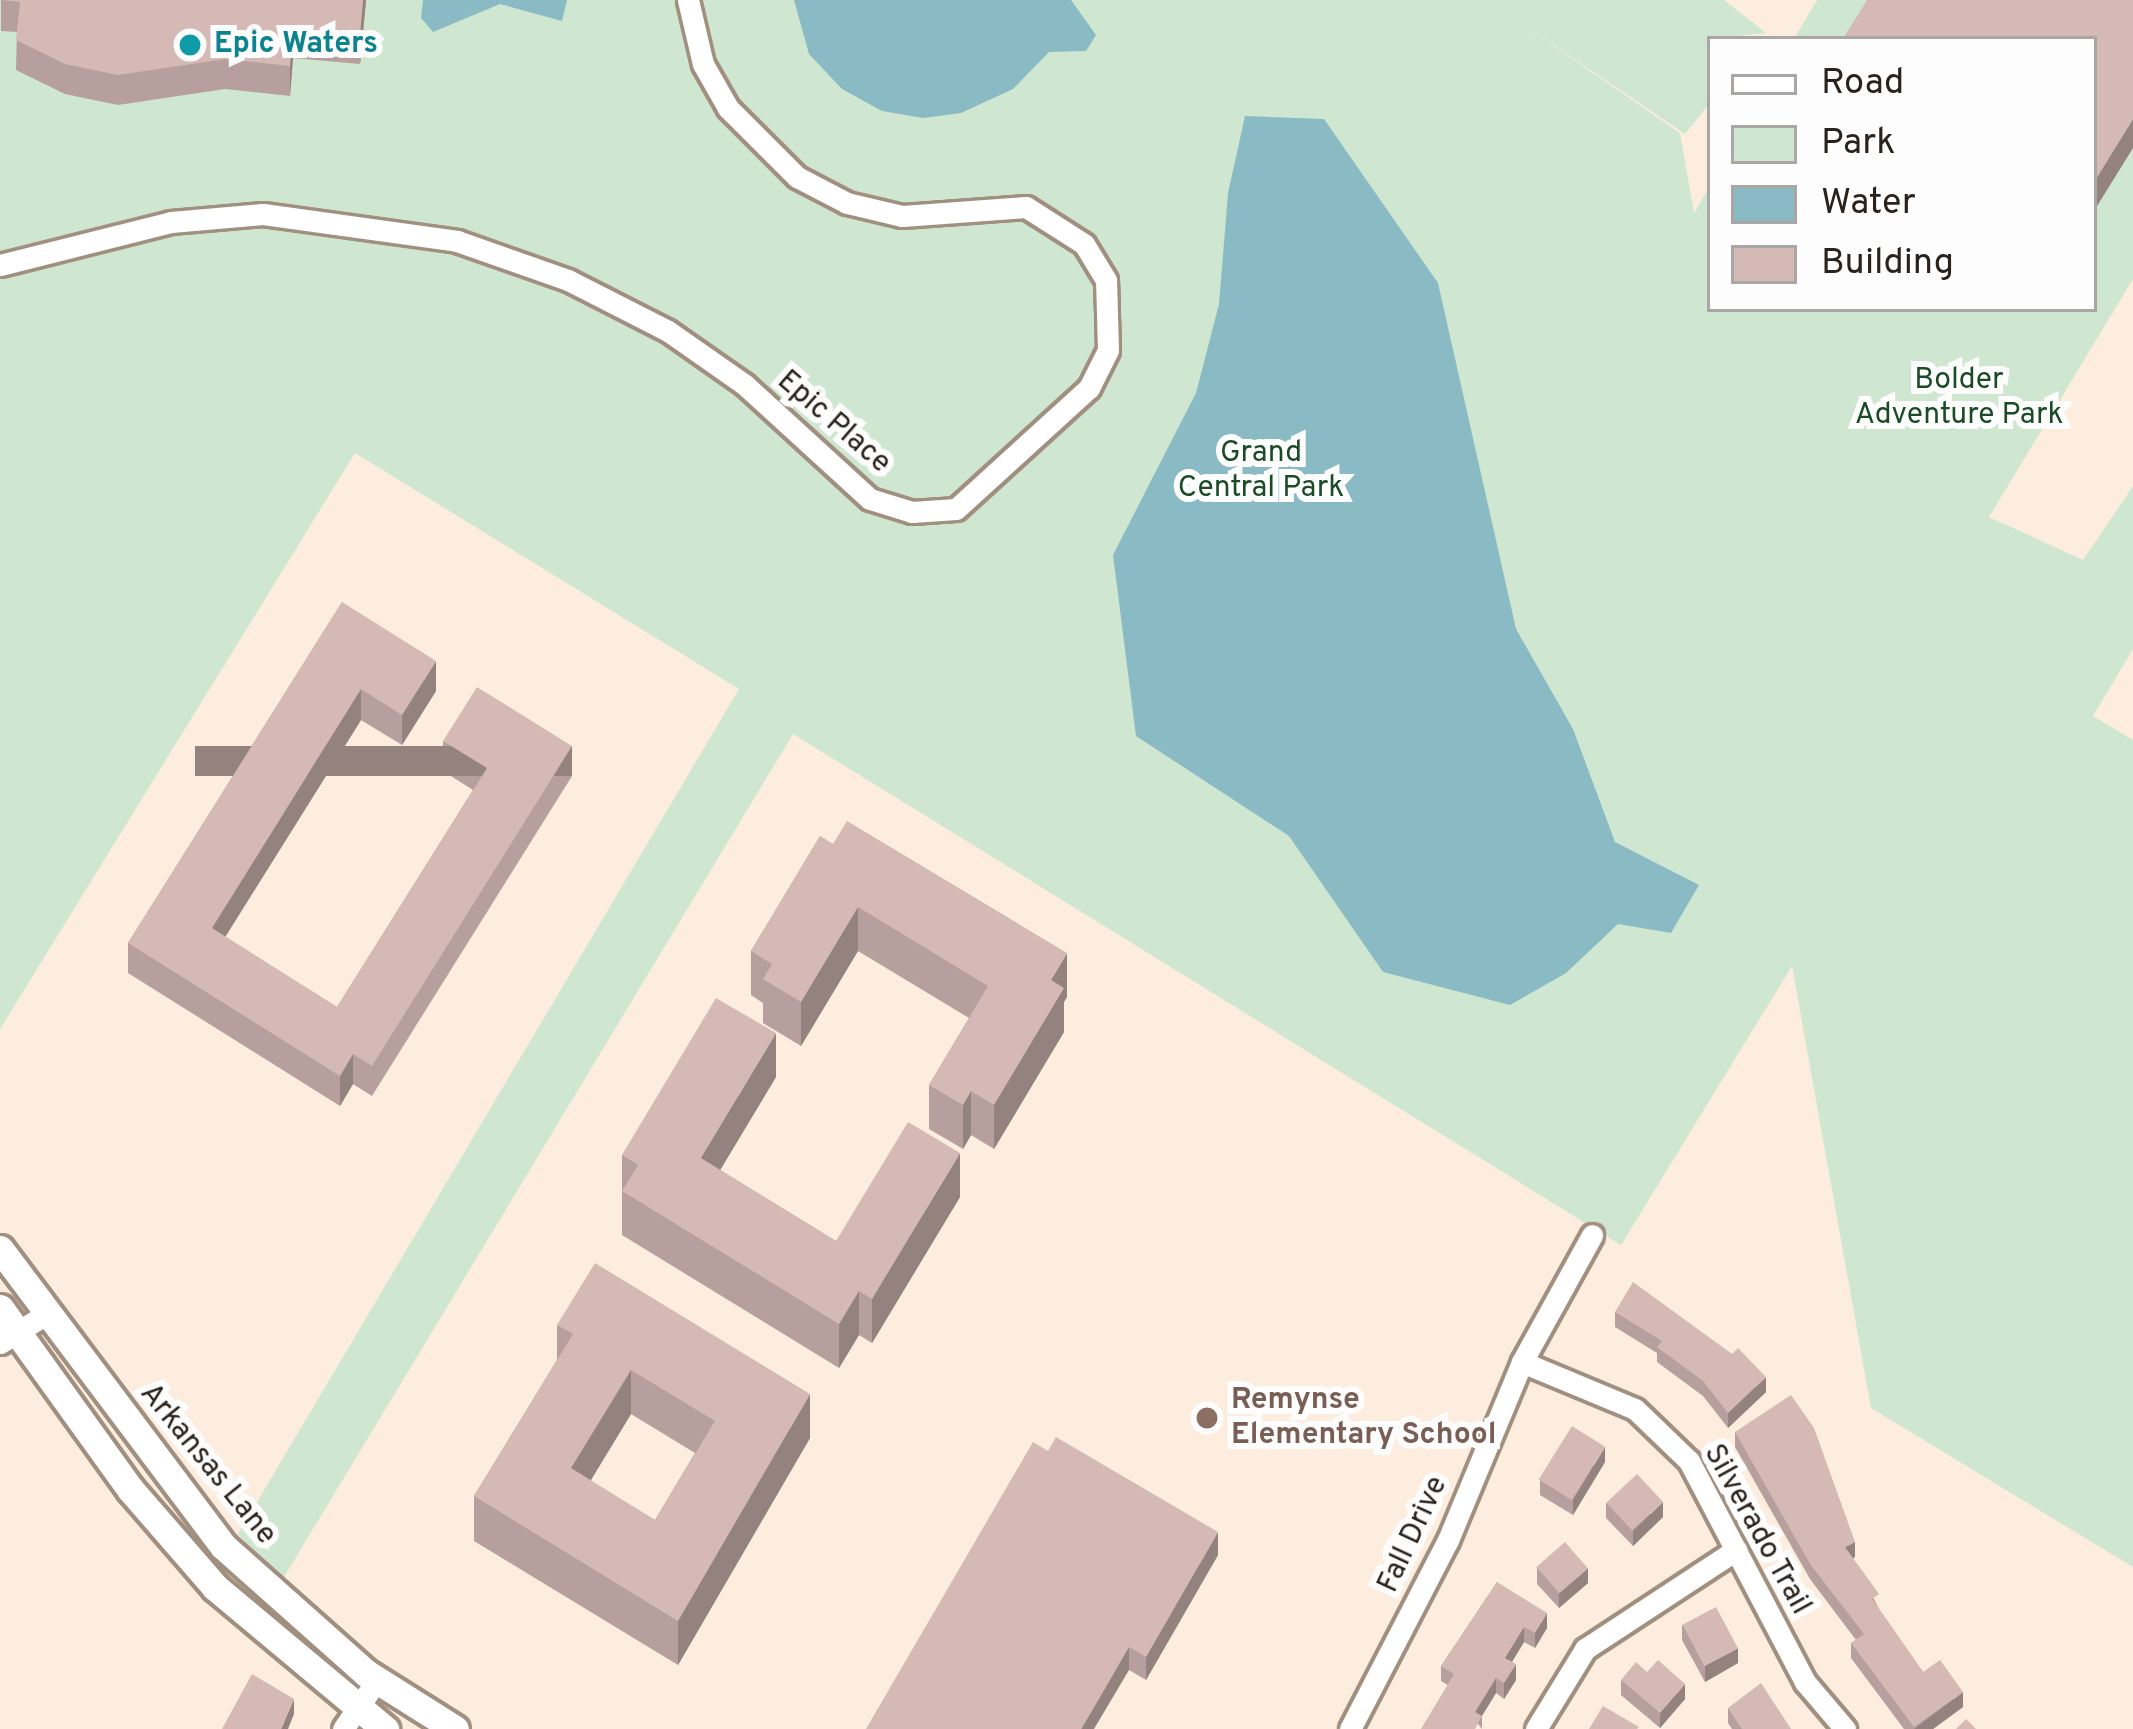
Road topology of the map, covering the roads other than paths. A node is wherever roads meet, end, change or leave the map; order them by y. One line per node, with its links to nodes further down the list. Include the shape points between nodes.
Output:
1 (688, 0): 2 (street, Epic Place, via 704,64 728,109 797,177 847,203 902,216 1026,207 1084,244 1106,280 1108,350 1089,388 956,509 912,512 870,499 745,385 668,332 550,273 413,230 263,214 83,240)
2 (0, 265)
3 (1592, 1235): 7 (street, Fall Drive)
4 (0, 1249): 5 (main road, Arkansas Lane)
5 (49, 1312): 6 (street); 9 (main road, Arkansas Lane, via 223,1546)
6 (5, 1327): 10 (main road, via 214,1587)
7 (1522, 1362): 8 (street, Silverado Trail, via 1635,1409 1689,1461); 13 (street, Fall Drive, via 1448,1540)
8 (1736, 1550): 14 (street, via 1585,1649); 15 (street, Silverado Trail, via 1805,1682)
9 (376, 1680): 10 (street); 12 (main road, Arkansas Lane)
10 (350, 1719): 11 (main road)
11 (385, 1729)
12 (455, 1729)
13 (1350, 1729)
14 (1536, 1729)
15 (1845, 1729)

